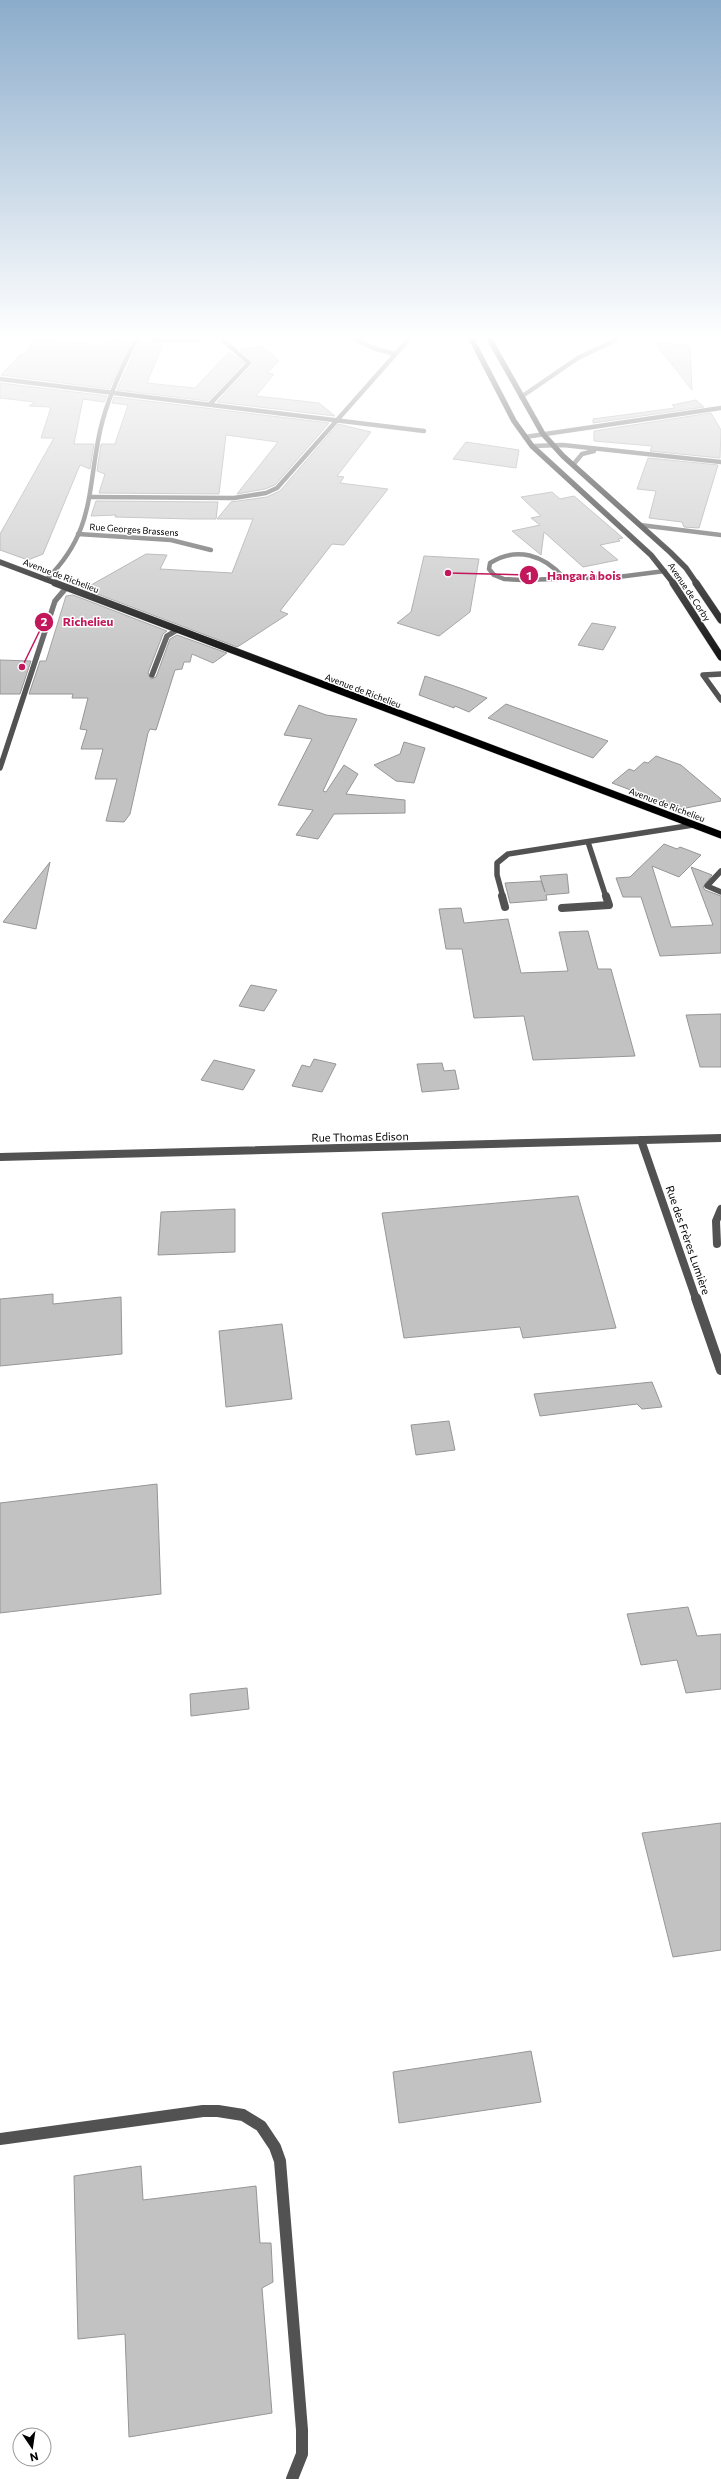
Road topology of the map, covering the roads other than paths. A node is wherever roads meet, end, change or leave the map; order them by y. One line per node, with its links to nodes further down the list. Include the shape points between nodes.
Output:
1 (95, 456): 9 (street)
2 (306, 456): 9 (street, via 277,488 266,494 234,498)
3 (543, 456): 15 (main road, Avenue de Corby, via 651,555)
4 (563, 456): 8 (main road, Avenue de Corby)
5 (581, 456): 8 (street)
6 (662, 456): 7 (street)
7 (721, 462)
8 (573, 465): 10 (main road, Avenue de Corby)
9 (91, 497): 11 (street)
10 (640, 525): 12 (street); 19 (main road, Avenue de Corby, via 686,568)
11 (78, 534): 13 (street, Rue Georges Brassens, via 171,540); 17 (street, via 59,567)
12 (721, 535)
13 (211, 550)
14 (0, 562): 17 (main road, Avenue de Richelieu)
15 (665, 571): 16 (street, via 618,577); 21 (main road, Avenue de Corby)
16 (564, 578): 16 (street, via 504,579 494,575 489,569 490,563 497,557 524,554 548,561)
17 (46, 580): 18 (main road, Avenue de Richelieu)
18 (66, 588): 20 (main road, Avenue de Richelieu); 25 (street, via 55,601)
19 (721, 620)
20 (177, 630): 23 (street, via 168,636); 26 (main road, Avenue de Richelieu)
21 (721, 657)
22 (721, 674): 24 (street, via 703,675)
23 (152, 675)
24 (721, 700)
25 (0, 768)
26 (693, 825): 27 (main road, Avenue de Richelieu); 28 (street)
27 (721, 835)
28 (588, 842): 31 (street, via 508,854 497,863 497,875); 32 (street, via 609,905)
29 (721, 871): 30 (street, via 707,886)
30 (721, 892)
31 (505, 907)
32 (562, 908)
33 (721, 1138): 34 (street, Rue Thomas Edison)
34 (641, 1140): 35 (street, Rue Thomas Edison); 38 (street, Rue des Frères Lumière)
35 (0, 1157)
36 (721, 1209): 37 (street, via 716,1221)
37 (718, 1244)
38 (721, 1370)
39 (0, 2139): 40 (street, via 204,2111 228,2110 250,2118 265,2128 275,2143 280,2161 302,2422 302,2454)
40 (292, 2479)

